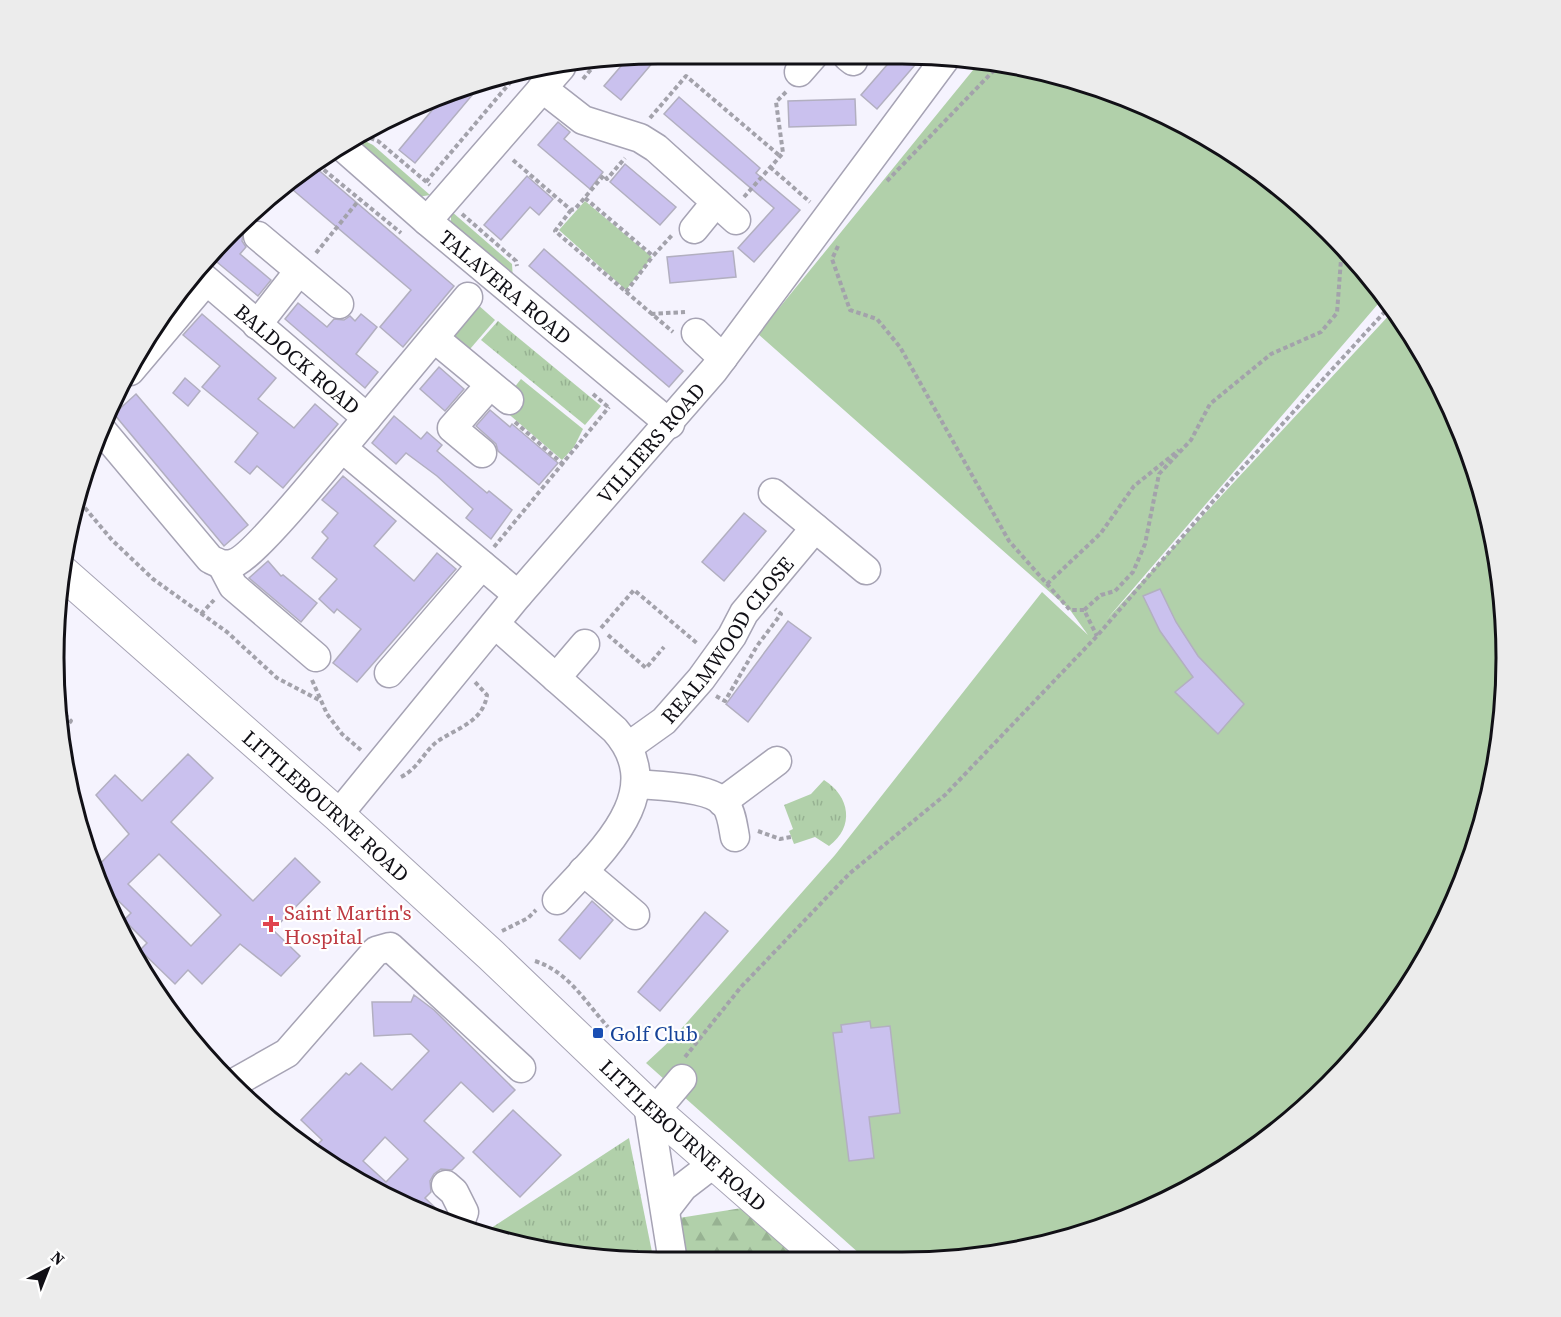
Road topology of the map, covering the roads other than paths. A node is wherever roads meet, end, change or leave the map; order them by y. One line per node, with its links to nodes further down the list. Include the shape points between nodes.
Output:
1 (939, 66): 14 (street, VILLIERS ROAD)
2 (541, 76): 4 (street); 5 (street, via 583,120 638,137 656,148 727,212)
3 (348, 152): 4 (street, TALAVERA ROAD)
4 (427, 221): 16 (street, TALAVERA ROAD)
5 (694, 229)
6 (258, 236): 7 (street)
7 (299, 271): 10 (street); 11 (street)
8 (203, 278): 11 (street, BALDOCK ROAD)
9 (468, 297): 13 (street)
10 (339, 304)
11 (257, 325): 15 (street, BALDOCK ROAD)
12 (696, 333): 14 (street)
13 (434, 338): 15 (street); 19 (street, via 502,394 452,429)
14 (723, 358): 16 (street, VILLIERS ROAD)
15 (366, 418): 18 (street, BALDOCK ROAD)
16 (670, 424): 26 (street, VILLIERS ROAD)
17 (108, 437): 23 (street, via 210,559)
18 (342, 448): 22 (street, BALDOCK ROAD); 23 (street, via 284,516 235,564)
19 (482, 453)
20 (773, 493): 21 (street)
21 (815, 528): 24 (street); 32 (street, REALMWOOD CLOSE, via 744,613 717,659 664,721)
22 (487, 558): 26 (street, BALDOCK ROAD); 30 (street)
23 (222, 565): 29 (street, via 233,586)
24 (866, 570)
25 (70, 579): 36 (main road, LITTLEBOURNE ROAD)
26 (518, 595): 27 (street, VILLIERS ROAD)
27 (495, 624): 31 (street); 36 (street, VILLIERS ROAD)
28 (585, 644): 31 (street)
29 (316, 657)
30 (389, 673)
31 (556, 678): 32 (street)
32 (629, 746): 34 (street)
33 (777, 761): 35 (street)
34 (636, 784): 35 (street, via 695,790); 38 (street, via 633,806 625,821)
35 (722, 802): 37 (street)
36 (338, 815): 44 (main road, LITTLEBOURNE ROAD)
37 (735, 834)
38 (583, 870): 39 (street); 40 (street)
39 (557, 900)
40 (635, 915)
41 (521, 1068): 43 (street, via 390,947 376,951 287,1053)
42 (683, 1069): 44 (street)
43 (239, 1080)
44 (652, 1108): 45 (main road, LITTLEBOURNE ROAD); 47 (street)
45 (713, 1164): 47 (street, via 683,1187); 50 (main road, LITTLEBOURNE ROAD)
46 (446, 1185): 48 (street, via 464,1212)
47 (666, 1209): 49 (street)
48 (462, 1219)
49 (672, 1252)
50 (815, 1252)

